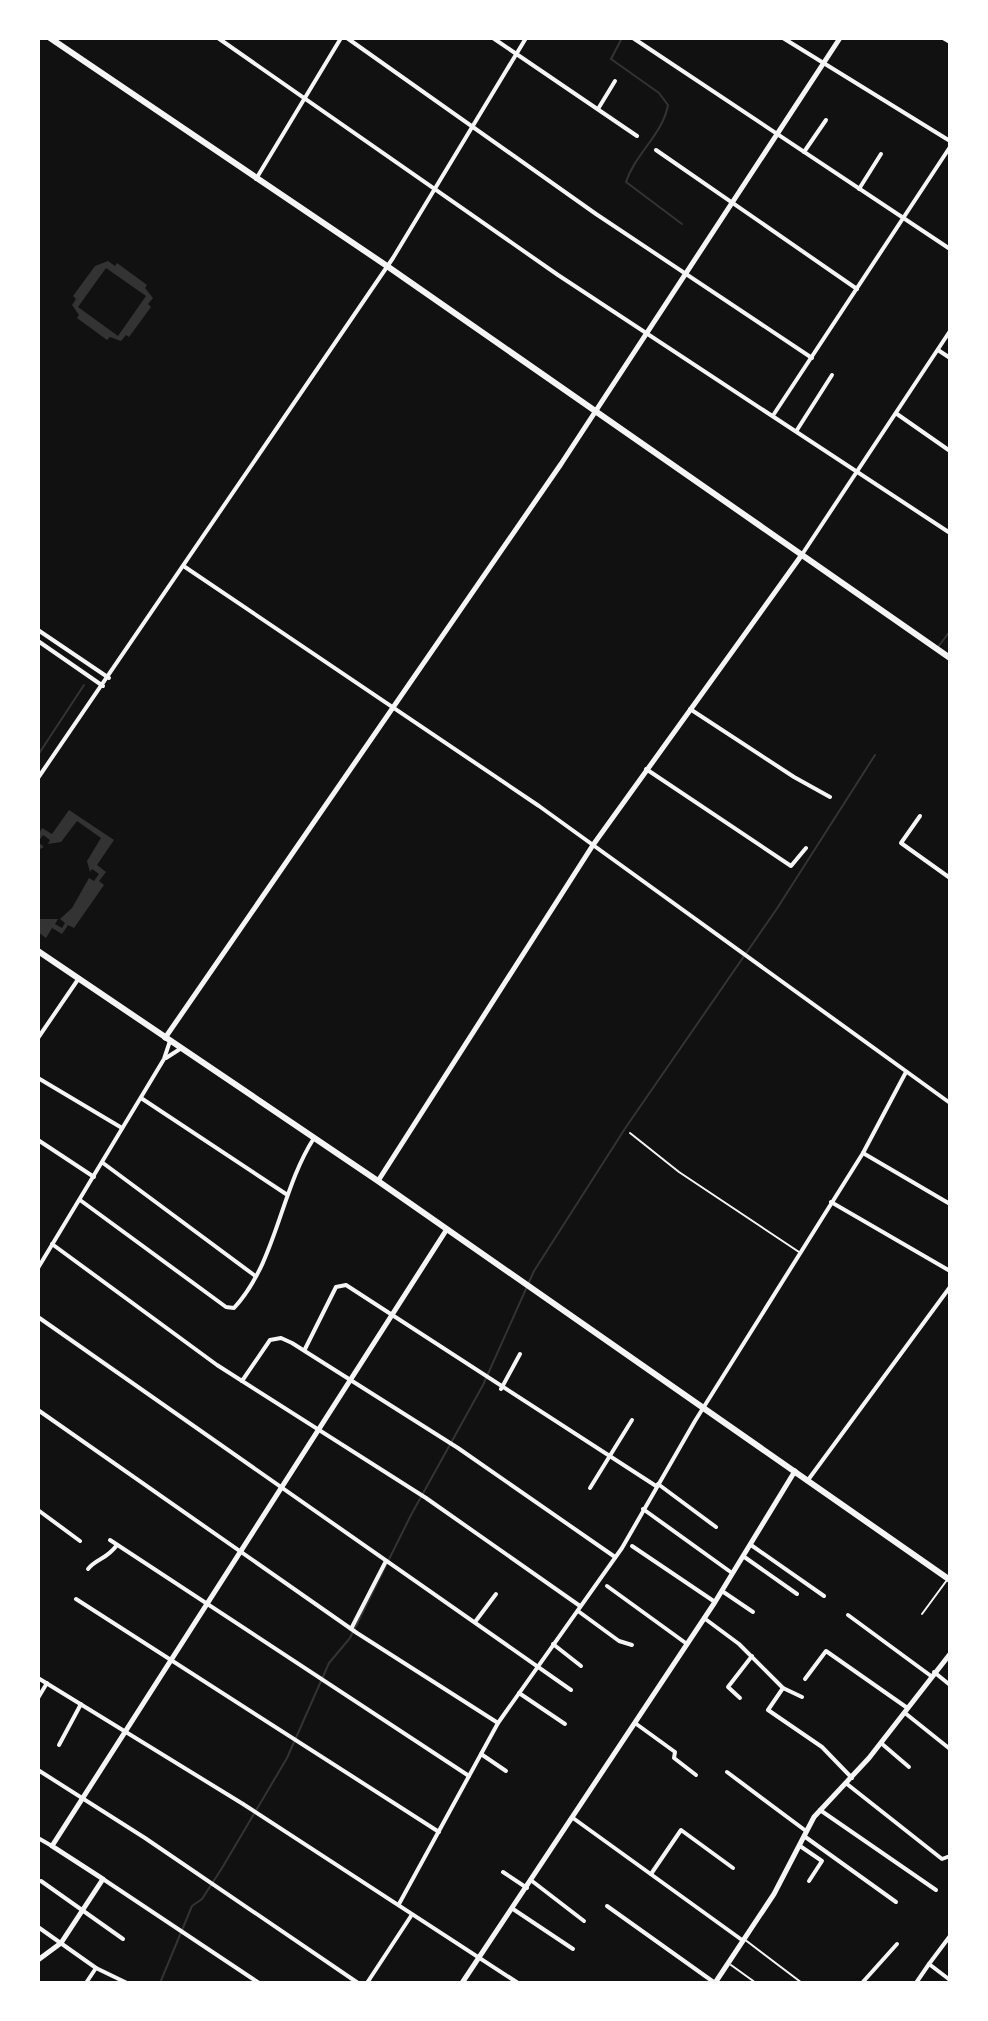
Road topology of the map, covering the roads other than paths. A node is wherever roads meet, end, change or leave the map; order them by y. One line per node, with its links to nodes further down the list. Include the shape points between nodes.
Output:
1 (50, 38): 24 (main road)
2 (218, 38): 14 (street)
3 (344, 38): 14 (street); 17 (street)
4 (493, 38): 11 (street)
5 (526, 38): 11 (street)
6 (633, 38): 18 (street)
7 (783, 38): 12 (street)
8 (840, 38): 12 (street)
9 (943, 38): 10 (street)
10 (950, 42)
11 (517, 53): 15 (street); 17 (street)
12 (824, 63): 18 (street); 20 (street)
13 (615, 81): 15 (street)
14 (305, 98): 24 (street); 26 (street)
15 (598, 109): 19 (street)
16 (826, 120): 22 (street)
17 (474, 127): 26 (street); 31 (street)
18 (777, 134): 22 (street); 27 (street)
19 (637, 136)
20 (950, 144): 28 (street)
21 (656, 150): 27 (street)
22 (804, 152): 25 (street)
23 (881, 154): 25 (street)
24 (256, 179): 30 (main road)
25 (859, 189): 28 (street)
26 (435, 190): 30 (street); 34 (street)
27 (732, 204): 31 (street); 32 (street)
28 (902, 218): 29 (street); 32 (street)
29 (950, 249)
30 (387, 266): 39 (main road); 47 (street)
31 (687, 275): 34 (street); 36 (street)
32 (857, 289): 36 (street)
33 (950, 331): 35 (street)
34 (650, 332): 39 (street); 40 (street)
35 (938, 350): 37 (street); 41 (street)
36 (812, 358): 40 (street)
37 (950, 358)
38 (832, 375): 42 (street)
39 (596, 411): 46 (main road); 53 (street)
40 (774, 414): 42 (street)
41 (897, 414): 43 (street); 44 (street)
42 (797, 430): 44 (street)
43 (950, 451)
44 (858, 472): 45 (street); 46 (street)
45 (950, 533)
46 (801, 556): 50 (main road); 54 (street)
47 (185, 567): 51 (street); 53 (street)
48 (38, 630): 51 (street)
49 (38, 641): 52 (street)
50 (949, 657)
51 (109, 678): 52 (street)
52 (103, 686): 56 (street)
53 (393, 708): 59 (street); 65 (street)
54 (690, 709): 55 (street); 57 (street)
55 (649, 771): 59 (street); 60 (street, via 794,866)
56 (38, 778)
57 (830, 797)
58 (920, 816): 61 (street, via 901,843)
59 (593, 845): 68 (street); 79 (street)
60 (806, 848)
61 (950, 878)
62 (38, 951): 63 (main road)
63 (79, 978): 64 (street); 65 (main road)
64 (38, 1038)
65 (168, 1040): 66 (main road); 67 (street)
66 (180, 1049): 67 (street); 74 (main road)
67 (164, 1059): 70 (street)
68 (906, 1072): 71 (street); 76 (street)
69 (38, 1078): 72 (street)
70 (141, 1098): 72 (street); 80 (street)
71 (950, 1103)
72 (123, 1129): 77 (street)
73 (630, 1133): 86 (lane)
74 (314, 1138): 79 (main road); 80 (street)
75 (38, 1140): 78 (street)
76 (863, 1153): 82 (street); 83 (street)
77 (103, 1163): 78 (street); 89 (street)
78 (94, 1177): 81 (street)
79 (378, 1181): 84 (main road)
80 (286, 1194): 89 (street, via 267,1253)
81 (80, 1200): 85 (street); 89 (street, via 226,1307 238,1304)
82 (831, 1202): 86 (street); 88 (street)
83 (950, 1204)
84 (447, 1229): 91 (street); 98 (main road)
85 (52, 1244): 87 (street); 96 (street)
86 (802, 1254): 98 (street)
87 (38, 1268)
88 (950, 1271)
89 (254, 1275)
90 (950, 1287): 104 (street)
91 (391, 1315): 93 (street, via 339,1284); 95 (street); 97 (street)
92 (38, 1317): 106 (street)
93 (305, 1350): 95 (street); 96 (street, via 275,1337)
94 (520, 1354): 97 (street)
95 (350, 1379): 101 (street); 118 (street)
96 (242, 1381): 101 (street)
97 (501, 1389): 102 (street)
98 (704, 1407): 103 (main road); 105 (street)
99 (38, 1410): 116 (street)
100 (632, 1420): 102 (street)
101 (319, 1427): 106 (street); 131 (street)
102 (610, 1458): 105 (street); 107 (street)
103 (795, 1471): 104 (main road); 114 (street)
104 (808, 1480): 122 (main road)
105 (657, 1485): 108 (street); 110 (street)
106 (280, 1486): 116 (street); 119 (street)
107 (590, 1488)
108 (643, 1509): 118 (street); 121 (street)
109 (38, 1510): 112 (street)
110 (716, 1527)
111 (110, 1540): 113 (street)
112 (80, 1541)
113 (117, 1545): 120 (street); 129 (street)
114 (751, 1545): 117 (street); 127 (street)
115 (632, 1546): 130 (street)
116 (239, 1551): 129 (street); 137 (street)
117 (743, 1556): 121 (street); 126 (street)
118 (615, 1558): 131 (street)
119 (387, 1561): 136 (street); 137 (street)
120 (88, 1569)
121 (732, 1573): 124 (street)
122 (949, 1580): 133 (lane)
123 (607, 1586): 139 (street)
124 (722, 1591): 130 (street); 132 (street)
125 (496, 1594): 136 (street)
126 (797, 1594)
127 (824, 1596)
128 (76, 1599): 143 (street)
129 (206, 1602): 143 (street); 172 (street)
130 (715, 1602): 135 (street)
131 (579, 1608): 138 (street); 140 (street, via 619,1641)
132 (753, 1612)
133 (922, 1614)
134 (848, 1615): 146 (street)
135 (704, 1618): 139 (street); 142 (street)
136 (475, 1622): 145 (street)
137 (352, 1629): 159 (street)
138 (553, 1644): 144 (street); 145 (street)
139 (687, 1644): 160 (street)
140 (632, 1645)
141 (950, 1655): 146 (street)
142 (752, 1656): 151 (street); 156 (street, via 728,1687)
143 (169, 1660): 162 (street); 178 (street)
144 (581, 1666)
145 (536, 1667): 152 (street); 153 (street)
146 (933, 1674): 150 (street); 158 (street)
147 (38, 1678): 149 (street)
148 (805, 1679): 158 (street, via 826,1651)
149 (47, 1683): 155 (street); 157 (street)
150 (950, 1685)
151 (783, 1688): 154 (street); 173 (street, via 768,1710 822,1747)
152 (571, 1690)
153 (519, 1693): 159 (street); 161 (street)
154 (802, 1697)
155 (38, 1698)
156 (740, 1698)
157 (81, 1704): 162 (street); 164 (street)
158 (905, 1709): 163 (street); 165 (street)
159 (498, 1723): 166 (street)
160 (635, 1723): 171 (street, via 676,1752 674,1758); 177 (street)
161 (565, 1724)
162 (125, 1730): 175 (street); 196 (street)
163 (881, 1743): 167 (street); 173 (street)
164 (59, 1745)
165 (950, 1749)
166 (481, 1754): 169 (street); 172 (street)
167 (909, 1767)
168 (38, 1770): 175 (street)
169 (506, 1771)
170 (727, 1772): 179 (street)
171 (696, 1775)
172 (469, 1776): 178 (street)
173 (852, 1778): 174 (street)
174 (847, 1784): 176 (street); 183 (street, via 942,1859)
175 (82, 1799): 181 (street); 215 (street)
176 (820, 1810): 179 (street); 194 (street)
177 (573, 1818): 188 (street); 191 (street)
178 (439, 1832): 196 (street)
179 (805, 1834): 182 (street); 195 (street)
180 (38, 1838): 181 (street)
181 (52, 1846): 189 (street)
182 (800, 1846): 184 (street); 205 (street)
183 (950, 1856)
184 (822, 1861): 185 (street); 192 (street)
185 (828, 1865)
186 (733, 1868): 188 (street, via 681,1830)
187 (503, 1872): 193 (street)
188 (651, 1874): 205 (street)
189 (103, 1879): 199 (street); 218 (street)
190 (41, 1881): 199 (street)
191 (532, 1881): 193 (street); 201 (street)
192 (809, 1881)
193 (527, 1888): 198 (street)
194 (936, 1890)
195 (896, 1902)
196 (399, 1904): 200 (street)
197 (607, 1906): 222 (street)
198 (513, 1909): 208 (street); 209 (street)
199 (81, 1911): 204 (street); 206 (street)
200 (411, 1916): 209 (street); 219 (street)
201 (584, 1921)
202 (38, 1927): 206 (street)
203 (950, 1936): 212 (street)
204 (123, 1939)
205 (743, 1939): 211 (street); 224 (lane)
206 (61, 1943): 210 (street); 213 (street)
207 (897, 1944): 225 (street)
208 (573, 1949)
209 (481, 1958): 220 (street); 221 (street)
210 (38, 1960)
211 (727, 1963): 222 (street); 223 (lane)
212 (929, 1964): 214 (street); 226 (street)
213 (96, 1968): 216 (street); 217 (street)
214 (950, 1980)
215 (356, 1982)
216 (86, 1983)
217 (127, 1983)
218 (259, 1983)
219 (370, 1983)
220 (462, 1983)
221 (518, 1983)
222 (715, 1983)
223 (756, 1983)
224 (802, 1983)
225 (862, 1983)
226 (916, 1983)

